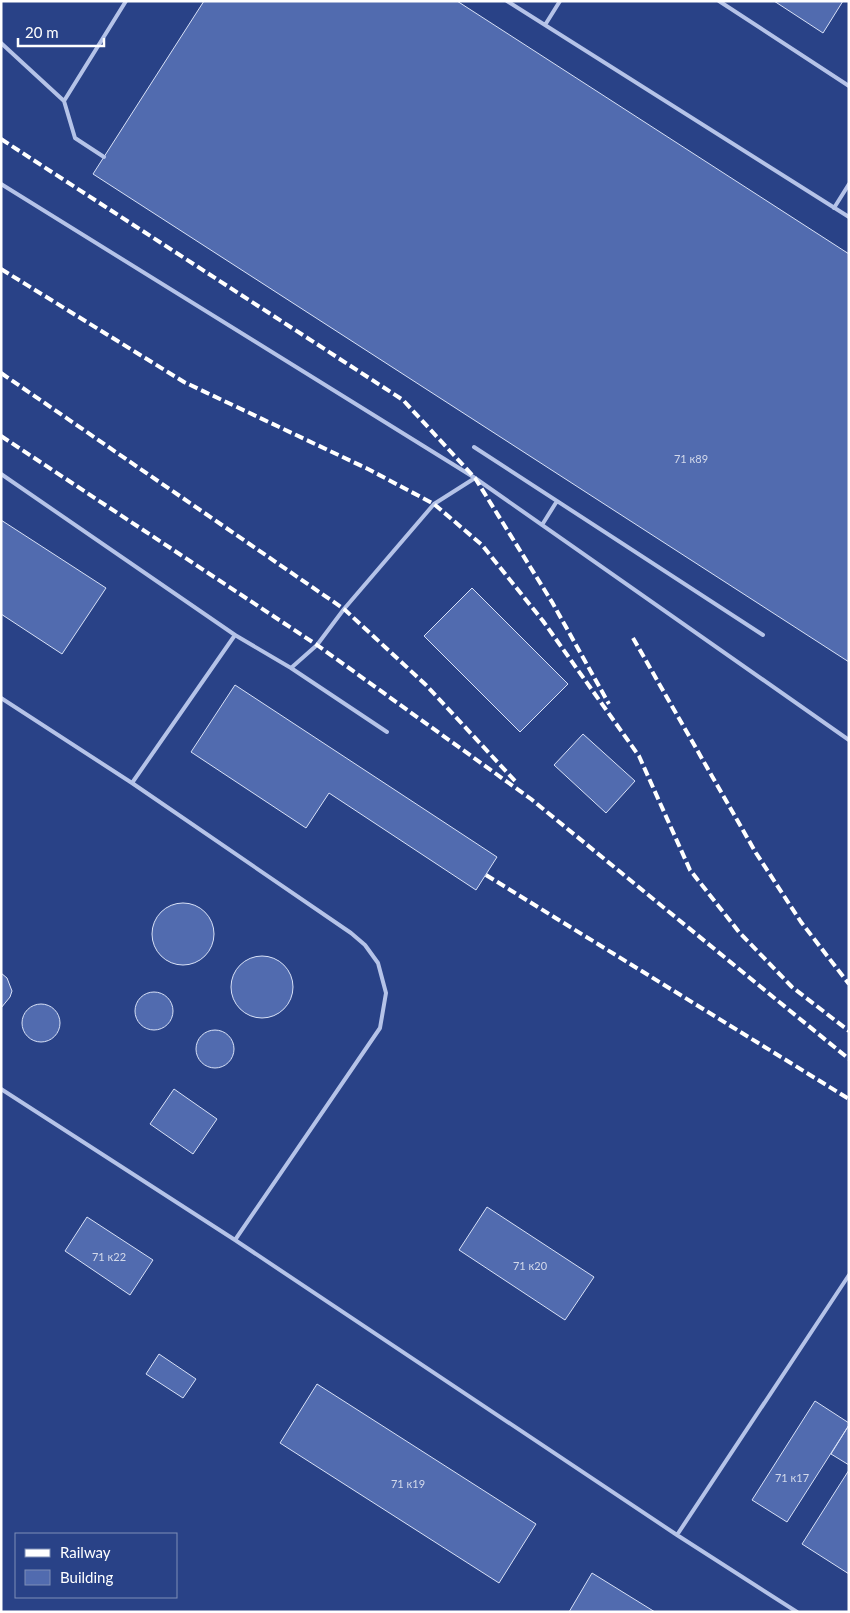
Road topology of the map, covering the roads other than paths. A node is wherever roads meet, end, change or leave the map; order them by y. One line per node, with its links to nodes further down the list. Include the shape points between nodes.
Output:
1 (126, 1): 8 (lane)
2 (507, 1): 5 (lane)
3 (560, 1): 5 (lane)
4 (719, 1): 7 (lane)
5 (545, 25): 12 (lane)
6 (1, 43): 8 (lane)
7 (849, 86)
8 (64, 100): 9 (lane, via 74,138)
9 (104, 157)
10 (1, 184): 16 (lane)
11 (849, 184): 12 (lane)
12 (834, 208): 13 (lane)
13 (849, 217)
14 (474, 447): 17 (lane)
15 (1, 474): 19 (lane)
16 (475, 478): 18 (lane); 21 (lane, via 434,504 317,645)
17 (557, 501): 18 (lane); 20 (lane)
18 (542, 525): 24 (lane)
19 (235, 635): 21 (lane); 25 (lane)
20 (762, 635)
21 (291, 668): 23 (lane)
22 (1, 698): 25 (lane)
23 (387, 732)
24 (849, 740)
25 (132, 783): 27 (lane, via 351,933 378,963 386,993 380,1028)
26 (1, 1089): 27 (lane)
27 (235, 1240): 29 (lane)
28 (849, 1275): 29 (lane)
29 (677, 1535): 30 (lane)
30 (797, 1612)

